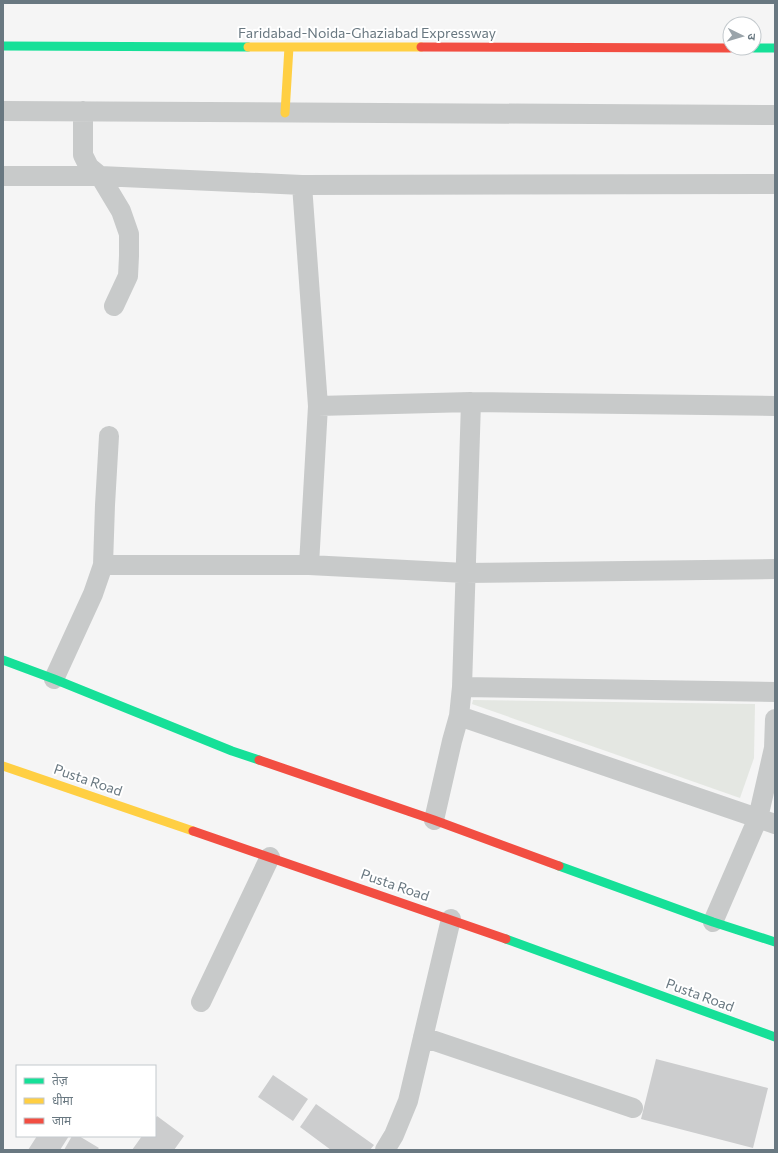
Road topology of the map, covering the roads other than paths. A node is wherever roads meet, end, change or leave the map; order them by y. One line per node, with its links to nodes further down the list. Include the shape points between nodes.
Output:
1 (3, 46): 2 (street, Faridabad-Noida-Ghaziabad Expressway)
2 (289, 47): 3 (street, Faridabad-Noida-Ghaziabad Expressway); 8 (street)
3 (722, 48)
4 (762, 48): 5 (street)
5 (775, 48)
6 (3, 111): 7 (street)
7 (83, 111): 8 (street); 11 (street, via 84,155 89,167)
8 (285, 113): 9 (street)
9 (775, 115)
10 (3, 176): 11 (street)
11 (100, 176): 13 (street); 14 (street, via 121,211 129,234 128,276)
12 (775, 184): 13 (street)
13 (302, 185): 16 (street)
14 (114, 306)
15 (471, 402): 16 (street); 17 (street); 22 (street)
16 (318, 406): 20 (street)
17 (775, 406)
18 (109, 436): 19 (street)
19 (103, 565): 20 (street); 24 (street, via 93,594)
20 (309, 565): 22 (street)
21 (775, 569): 22 (street)
22 (465, 573): 25 (street)
23 (3, 660): 24 (street)
24 (54, 679): 30 (street, via 232,751)
25 (462, 687): 26 (street); 27 (street)
26 (775, 692)
27 (459, 716): 30 (street); 31 (street)
28 (775, 719): 31 (street)
29 (3, 766): 32 (street, Pusta Road)
30 (434, 820): 34 (street)
31 (767, 821): 34 (street)
32 (270, 857): 33 (street, Pusta Road); 36 (street)
33 (451, 919): 37 (street); 38 (street, Pusta Road)
34 (713, 922): 35 (street)
35 (775, 942)
36 (201, 1002)
37 (423, 1037): 39 (street); 40 (street, via 408,1101)
38 (775, 1037)
39 (632, 1108)
40 (385, 1150)

